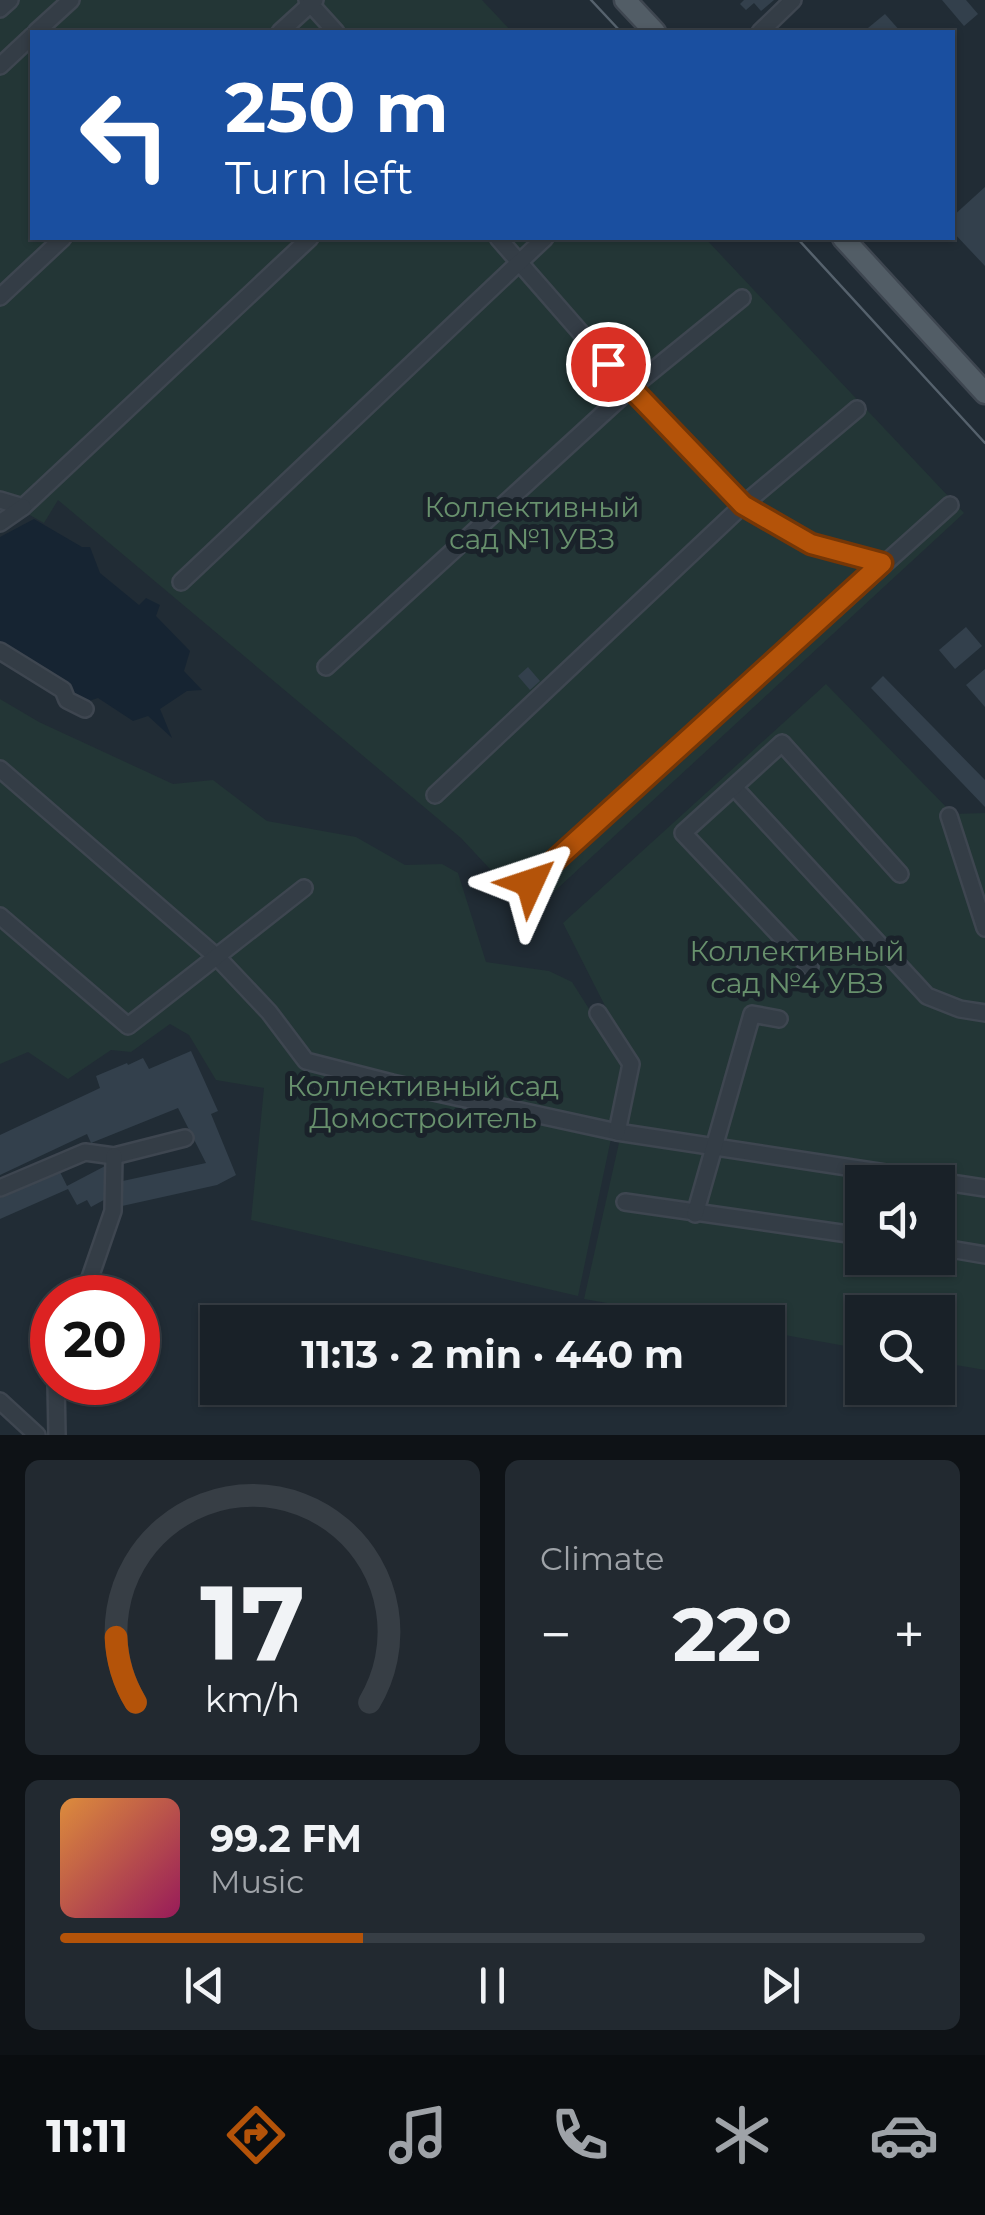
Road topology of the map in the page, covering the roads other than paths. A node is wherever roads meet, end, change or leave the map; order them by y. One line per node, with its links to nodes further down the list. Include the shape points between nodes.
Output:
1 (10, 0): 6 (lane)
2 (71, 0): 7 (lane)
3 (626, 0): 10 (main road)
4 (794, 0): 11 (lane)
5 (311, 1): 8 (lane); 9 (lane)
6 (0, 9)
7 (38, 30)
8 (282, 30)
9 (334, 30)
10 (653, 30)
11 (762, 30)
12 (30, 38): 13 (lane)
13 (0, 66)
14 (61, 240): 20 (lane)
15 (308, 240): 28 (lane)
16 (500, 240): 19 (lane)
17 (543, 240): 19 (lane)
18 (845, 240): 23 (main road)
19 (518, 261): 22 (lane); 31 (lane)
20 (0, 297)
21 (742, 298): 22 (lane)
22 (630, 389): 26 (lane); 33 (lane)
23 (985, 393)
24 (857, 409): 26 (lane)
25 (0, 500): 28 (lane)
26 (743, 505): 30 (lane, via 811,544); 37 (lane)
27 (950, 505): 30 (lane)
28 (24, 506): 29 (lane)
29 (0, 523)
30 (882, 563): 40 (lane)
31 (181, 582)
32 (0, 651): 34 (lane)
33 (326, 667)
34 (84, 709)
35 (0, 769): 44 (lane)
36 (734, 787): 39 (lane, via 782,743); 45 (lane, via 683,833); 47 (lane, via 927,996)
37 (434, 794)
38 (949, 816): 43 (lane)
39 (900, 874)
40 (530, 883)
41 (304, 888): 44 (lane)
42 (0, 916): 44 (lane, via 128,1026)
43 (985, 928)
44 (218, 958): 49 (lane, via 306,1061)
45 (810, 967)
46 (598, 1013): 49 (lane, via 631,1064)
47 (985, 1013)
48 (779, 1019): 51 (lane, via 752,1014)
49 (617, 1132): 51 (lane)
50 (185, 1138): 52 (lane)
51 (714, 1149): 54 (lane); 56 (lane)
52 (114, 1156): 53 (lane, via 84,1152); 60 (lane, via 113,1211)
53 (0, 1188)
54 (985, 1188)
55 (625, 1202): 56 (lane)
56 (695, 1214): 57 (lane)
57 (845, 1234)
58 (955, 1251): 59 (lane)
59 (985, 1255)
60 (91, 1275)
61 (0, 1401): 63 (lane)
62 (56, 1405): 64 (lane)
63 (37, 1435)
64 (57, 1435)

